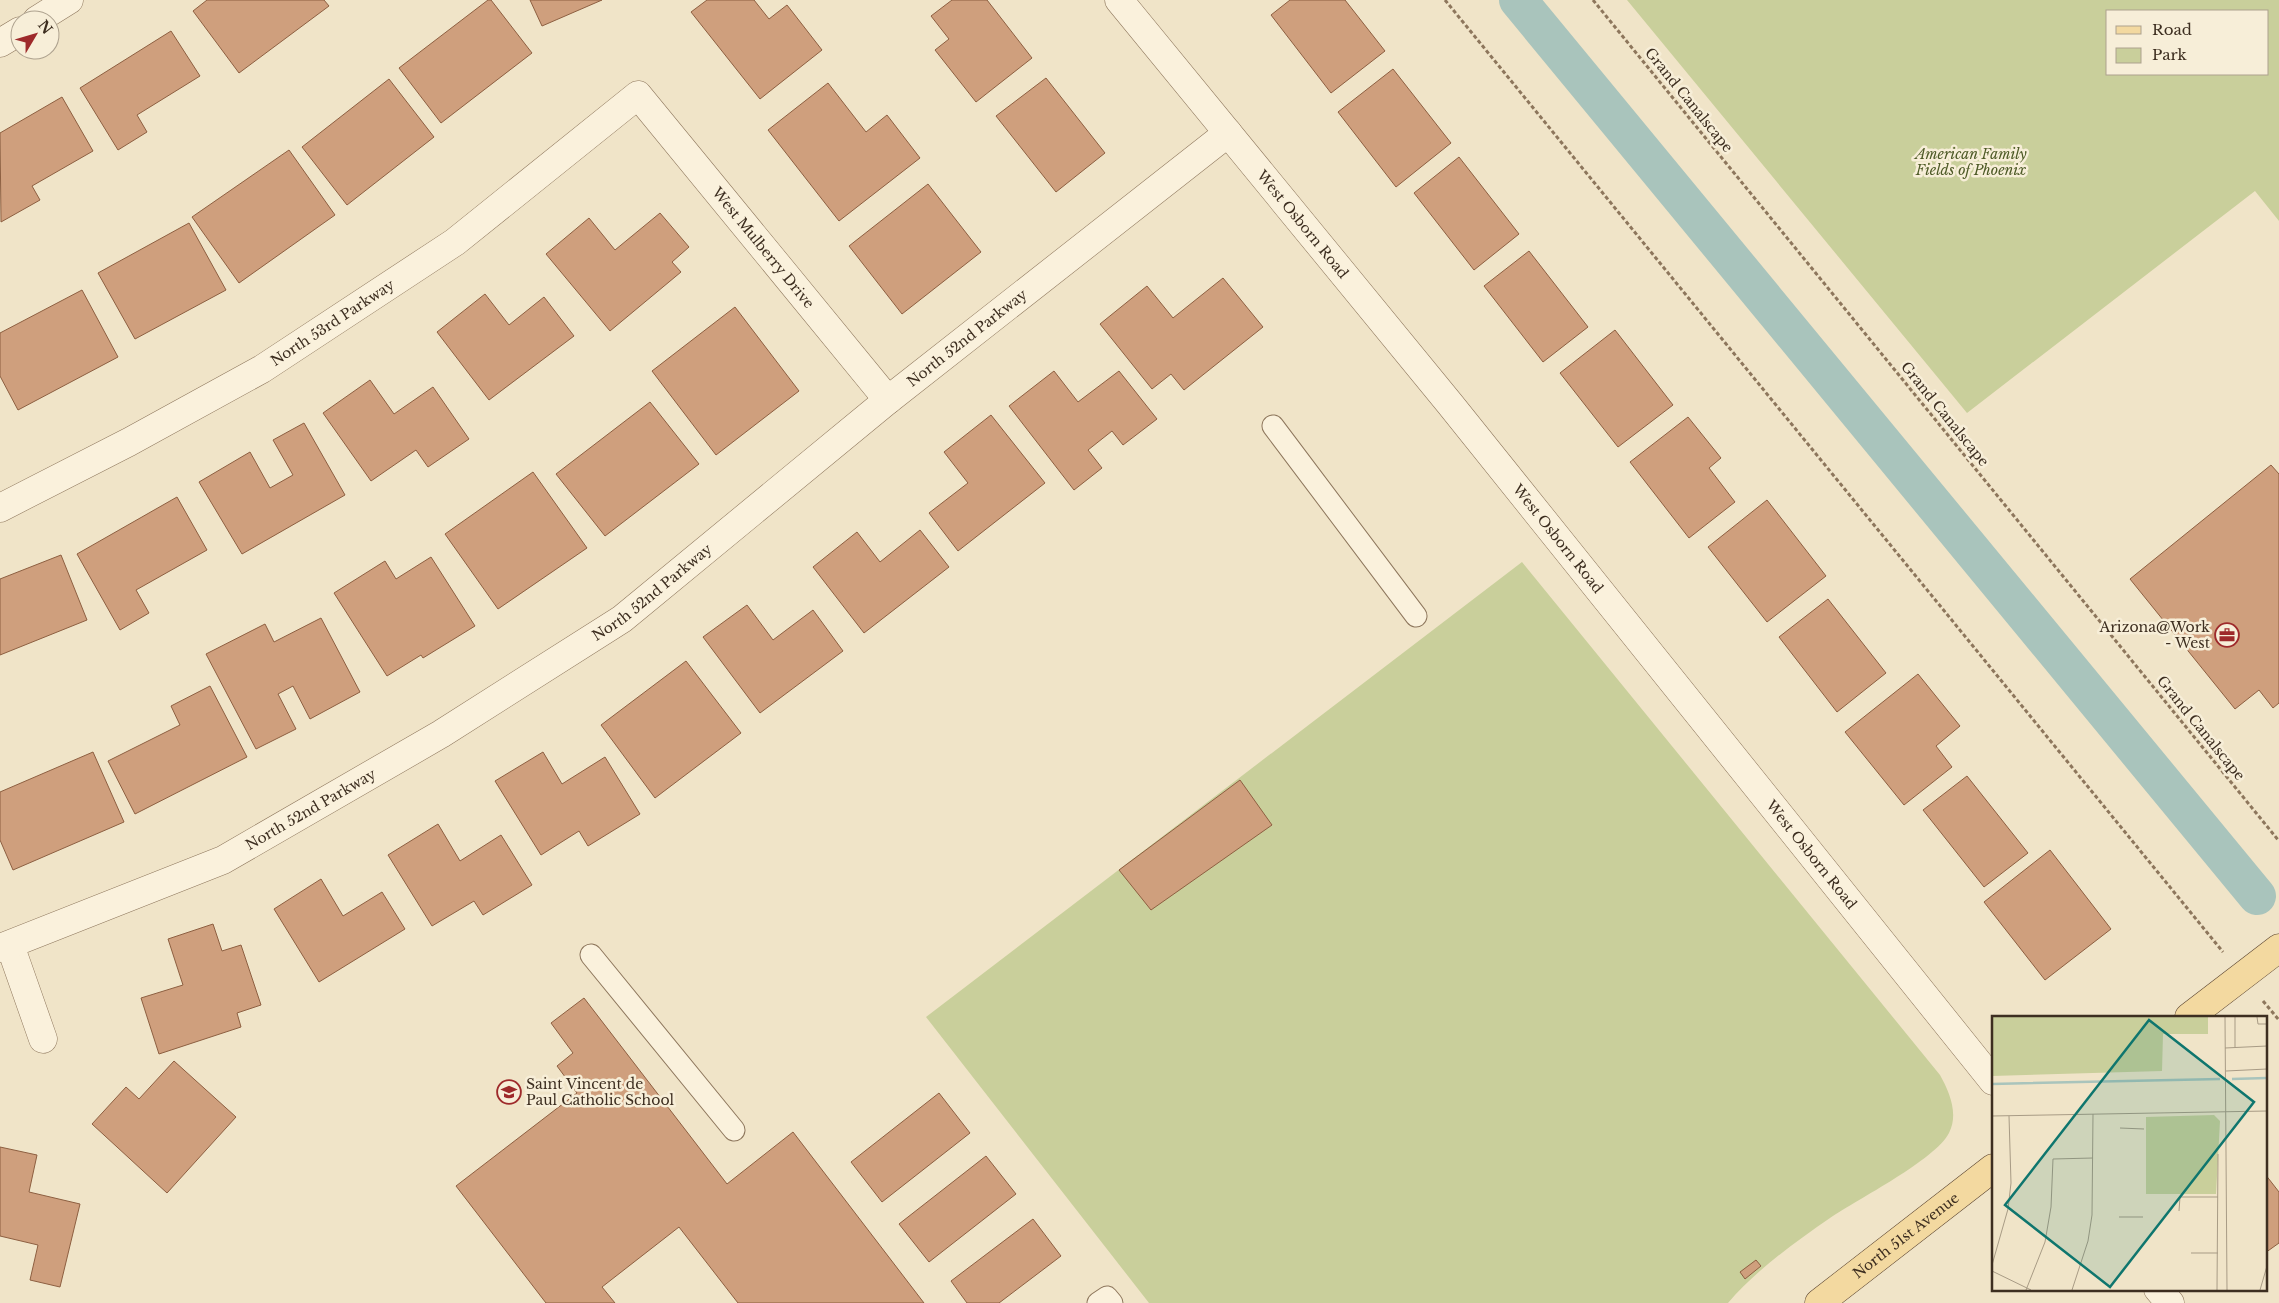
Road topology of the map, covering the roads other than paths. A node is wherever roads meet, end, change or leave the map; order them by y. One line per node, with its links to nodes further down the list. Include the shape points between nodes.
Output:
1 (69, 0): 3 (street)
2 (1119, 0): 5 (street, West Osborn Road)
3 (53, 10)
4 (638, 95): 6 (street, West Mulberry Drive); 8 (street, North 53rd Parkway, via 455,242 262,369)
5 (1228, 133): 6 (street, North 52nd Parkway); 15 (street, West Osborn Road)
6 (888, 400): 10 (street, North 52nd Parkway, via 622,620 441,734 223,860)
7 (1273, 426): 9 (lane)
8 (0, 508)
9 (1416, 616)
10 (5, 947): 14 (street, North 52nd Parkway)
11 (2279, 948): 13 (main road)
12 (591, 955): 16 (lane)
13 (2190, 1016)
14 (43, 1039)
15 (1992, 1080)
16 (734, 1130)
17 (1992, 1169): 21 (main road, North 51st Avenue)
18 (2159, 1290): 22 (street)
19 (1098, 1303): 20 (lane, via 1107,1297)
20 (1112, 1303)
21 (1819, 1303)
22 (2170, 1303)

